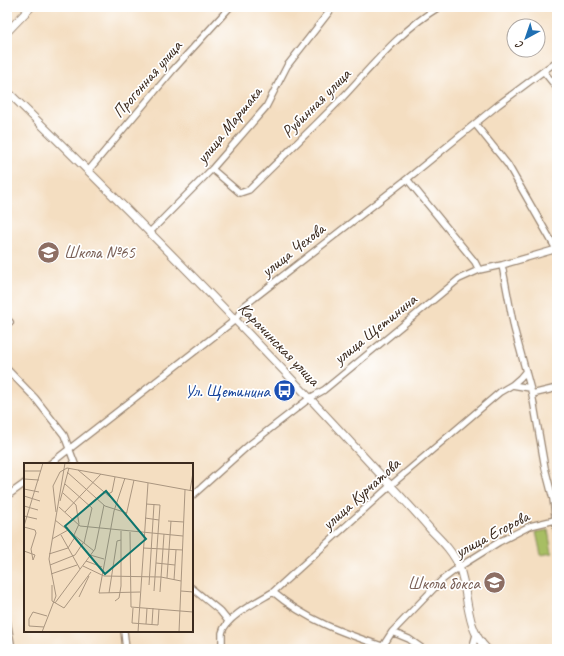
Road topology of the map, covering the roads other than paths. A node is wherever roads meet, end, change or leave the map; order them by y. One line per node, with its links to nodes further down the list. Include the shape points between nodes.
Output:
1 (31, 7): 5 (street)
2 (230, 7): 12 (street, Прогонная улица)
3 (333, 7): 11 (street, улица Маршака, via 287,66 266,106)
4 (438, 7): 11 (street, Рубинная улица, via 405,31 249,190 240,193)
5 (7, 32)
6 (557, 61): 7 (street, улица Чехова)
7 (544, 72): 8 (street); 10 (street, улица Чехова)
8 (557, 88)
9 (7, 91): 12 (street, Карачинская улица)
10 (476, 124): 13 (street, улица Чехова); 15 (street, via 508,165)
11 (212, 169): 14 (street, улица Маршака)
12 (88, 171): 14 (street, Карачинская улица)
13 (407, 179): 17 (street); 18 (street, улица Чехова, via 244,306)
14 (149, 233): 18 (street, Карачинская улица)
15 (557, 249): 16 (street, улица Щетинина)
16 (502, 265): 17 (street, улица Щетинина); 20 (street, via 514,328)
17 (479, 270): 24 (street, улица Щетинина, via 459,279 324,390)
18 (235, 320): 24 (street, Карачинская улица); 25 (street, улица Чехова)
19 (7, 369): 25 (street, via 64,435)
20 (526, 371): 21 (street, улица Курчатова); 23 (street)
21 (512, 386): 23 (street); 29 (street, улица Курчатова, via 500,392)
22 (557, 388): 23 (street)
23 (531, 391): 32 (street, via 546,468)
24 (310, 398): 29 (street, Карачинская улица); 30 (street, улица Щетинина, via 249,445)
25 (69, 449): 26 (street, улица Чехова); 27 (street)
26 (51, 463)
27 (75, 463)
28 (24, 484): 31 (street)
29 (390, 486): 35 (street, Карачинская улица, via 447,548); 37 (street, улица Курчатова)
30 (193, 495)
31 (7, 496)
32 (555, 499): 33 (street)
33 (555, 520): 34 (street); 35 (street, улица Егорова, via 530,526)
34 (557, 533)
35 (459, 567): 41 (street, улица Егорова, via 442,580); 42 (street, Карачинская улица)
36 (193, 589): 39 (street)
37 (273, 592): 39 (street, улица Курчатова); 43 (street, via 286,603 322,624)
38 (7, 620): 44 (street)
39 (228, 621): 46 (street, via 222,632)
40 (124, 632): 45 (street)
41 (392, 632): 43 (street, улица Егорова); 47 (street, via 409,639)
42 (476, 635): 48 (street); 49 (street)
43 (382, 648)
44 (12, 649)
45 (126, 649)
46 (222, 649)
47 (423, 649)
48 (472, 649)
49 (487, 649)

